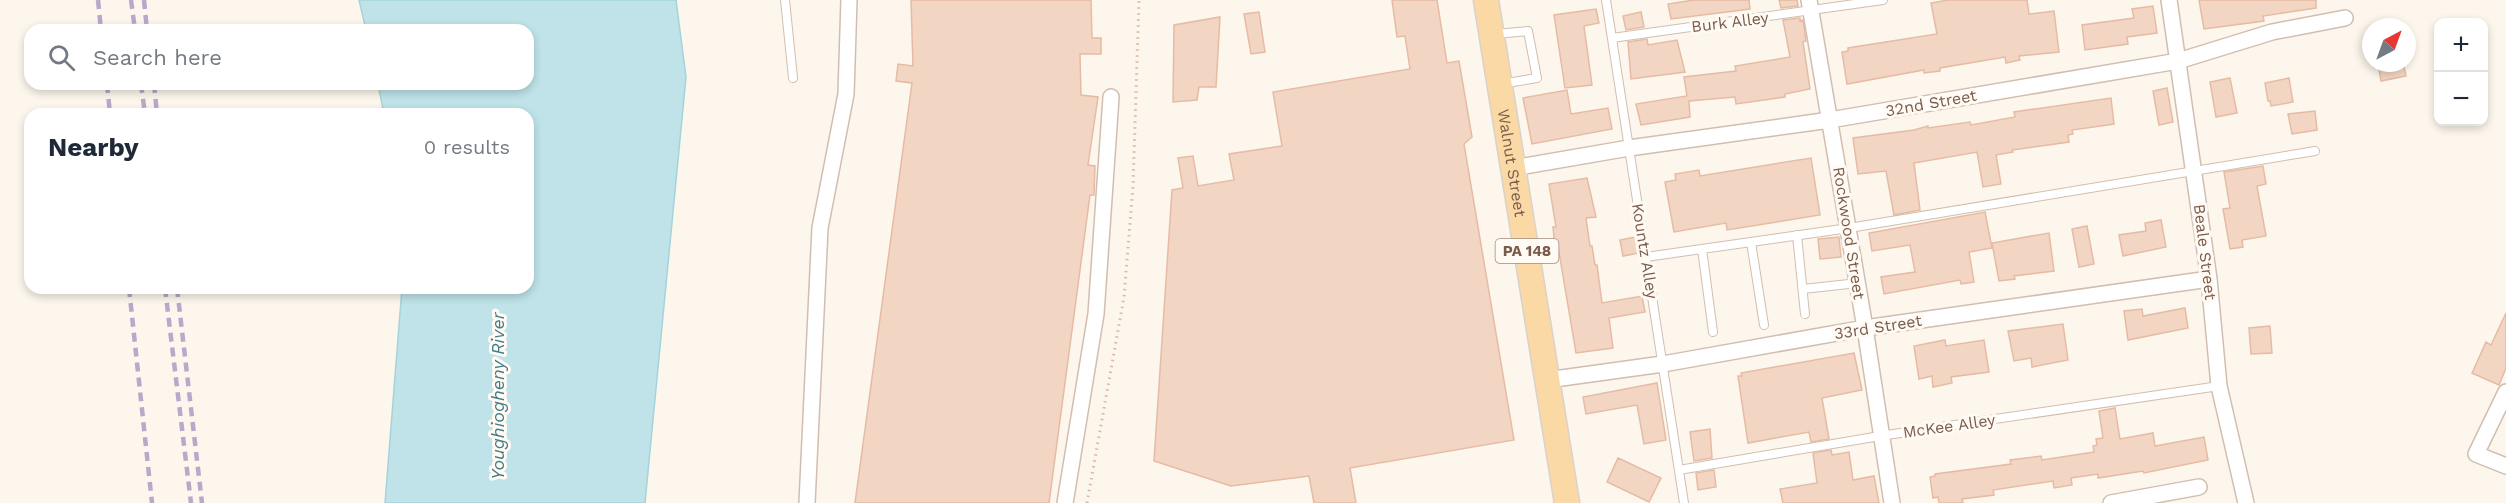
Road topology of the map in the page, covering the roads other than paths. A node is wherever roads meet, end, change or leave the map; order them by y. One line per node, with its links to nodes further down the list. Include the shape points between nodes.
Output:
1 (785, 0): 12 (lane)
2 (849, 0): 40 (street, via 846,94 820,228)
3 (1486, 0): 9 (main road, Walnut Street / PA 148)
4 (1606, 0): 10 (lane, Kountz Alley)
5 (1883, 0): 7 (lane, Burk Alley)
6 (2169, 0): 11 (street, Beale Street)
7 (1810, 6): 10 (lane, Burk Alley); 15 (street, Rockwood Street)
8 (2345, 18): 11 (street, 32nd Street, via 2272,32)
9 (1492, 34): 13 (main road, Walnut Street / PA 148); 13 (lane, via 1528,31 1537,78)
10 (1612, 38): 16 (lane, Kountz Alley)
11 (2178, 61): 15 (street, 32nd Street); 19 (street, Beale Street)
12 (793, 78)
13 (1500, 84): 18 (main road, Walnut Street / PA 148)
14 (1112, 98): 41 (street, via 1096,314)
15 (1830, 120): 16 (street, 32nd Street); 20 (street, Rockwood Street)
16 (1629, 148): 18 (street, 32nd Street); 24 (lane, Kountz Alley)
17 (2315, 151): 19 (lane)
18 (1513, 168): 33 (main road, Walnut Street / PA 148)
19 (2194, 170): 20 (lane); 25 (street, Beale Street)
20 (1849, 228): 21 (lane); 26 (street, Rockwood Street)
21 (1797, 235): 22 (lane); 27 (lane)
22 (1751, 242): 23 (lane); 29 (lane)
23 (1702, 249): 24 (lane); 31 (lane)
24 (1646, 257): 32 (lane, Kountz Alley)
25 (2210, 279): 30 (street, 33rd Street); 34 (street, Beale Street)
26 (1858, 283): 27 (lane); 30 (street, Rockwood Street)
27 (1803, 289): 28 (lane)
28 (1805, 314)
29 (1764, 325)
30 (1865, 328): 32 (street, 33rd Street); 36 (street, Rockwood Street)
31 (1713, 332)
32 (1663, 364): 33 (street, 33rd Street); 38 (lane, Kountz Alley)
33 (1547, 380): 42 (main road, Walnut Street / PA 148)
34 (2219, 386): 36 (lane, McKee Alley); 46 (street, Beale Street)
35 (2506, 392): 37 (street, via 2476,454)
36 (1880, 436): 38 (lane, McKee Alley); 44 (street, Rockwood Street)
37 (2506, 466)
38 (1679, 470): 43 (lane, Kountz Alley)
39 (2199, 487): 45 (street)
40 (807, 503)
41 (1065, 503)
42 (1566, 503)
43 (1684, 503)
44 (1892, 503)
45 (2111, 503)
46 (2246, 503)

